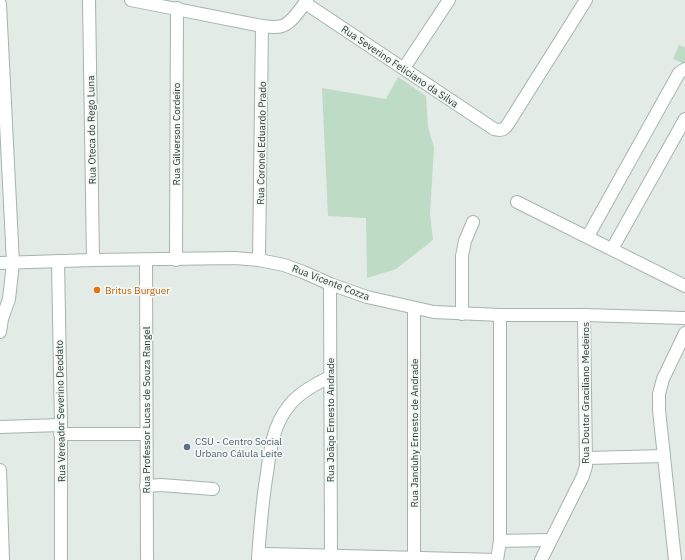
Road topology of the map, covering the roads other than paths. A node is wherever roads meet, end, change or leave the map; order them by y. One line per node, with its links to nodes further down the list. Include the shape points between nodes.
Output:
1 (89, 0): 17 (street, Rua Oteca do Rego Luna)
2 (131, 0): 6 (street)
3 (449, 0): 10 (street)
4 (586, 0): 10 (street, Rua Severino Feliciano da Silva, via 508,124 501,131 494,129)
5 (306, 1): 9 (street, via 283,26); 10 (street, Rua Severino Feliciano da Silva)
6 (159, 3): 8 (street)
7 (0, 4): 23 (street)
8 (177, 8): 9 (street); 19 (street, Rua Gilverson Cordeiro)
9 (262, 26): 20 (street, Rua Coronel Eduardo Prado)
10 (404, 68)
11 (685, 69): 15 (street, via 678,73)
12 (685, 119): 16 (street)
13 (517, 202): 15 (street)
14 (473, 222): 27 (street, via 462,256)
15 (588, 236): 16 (street)
16 (612, 249): 25 (street)
17 (93, 260): 18 (street, Rua Vicente Cozza); 21 (street, Rua Vicente Cozza)
18 (146, 260): 19 (street, Rua Vicente Cozza); 36 (street, Rua Professor Lucas de Souza Rangel)
19 (176, 260): 20 (street, Rua Vicente Cozza)
20 (259, 260): 24 (street, Rua Vicente Cozza, via 284,265)
21 (58, 261): 23 (street, Rua Vicente Cozza); 35 (street, Rua Vereador Severino Deodato)
22 (0, 263): 23 (street, Rua Vicente Cozza)
23 (13, 263): 31 (street)
24 (330, 284): 26 (street, Rua Vicente Cozza, via 367,297); 33 (street, Rua Joãqo Ernesto Andrade)
25 (685, 286)
26 (414, 308): 27 (street, Rua Vicente Cozza); 46 (street, Rua Janduhy Ernesto de Andrade)
27 (462, 314): 28 (street, Rua Vicente Cozza)
28 (500, 315): 29 (street, Rua Vicente Cozza); 44 (street)
29 (584, 315): 30 (street, Rua Vicente Cozza); 38 (street, Rua Doutor Graciliano Medeiros)
30 (685, 318)
31 (0, 332)
32 (685, 333): 37 (street, via 663,379 659,394)
33 (330, 377): 45 (street, Rua Joãqo Ernesto Andrade); 52 (street, via 300,394 288,406 278,422 261,510)
34 (0, 427): 35 (street)
35 (60, 430): 36 (street); 50 (street, Rua Vereador Severino Deodato)
36 (146, 434): 40 (street, Rua Professor Lucas de Souza Rangel)
37 (664, 456): 38 (street); 48 (street)
38 (587, 458): 43 (street, Rua Doutor Graciliano Medeiros, via 583,476)
39 (0, 470): 42 (street)
40 (146, 486): 41 (street); 51 (street, Rua Professor Lucas de Souza Rangel)
41 (213, 489)
42 (1, 538): 49 (street)
43 (550, 540): 44 (street); 47 (street, Rua Doutor Graciliano Medeiros)
44 (500, 541): 53 (street)
45 (331, 556): 46 (street); 52 (street, via 266,554)
46 (414, 558): 53 (street)
47 (541, 559)
48 (676, 559)
49 (3, 560)
50 (61, 560)
51 (147, 560)
52 (258, 560)
53 (497, 560)

